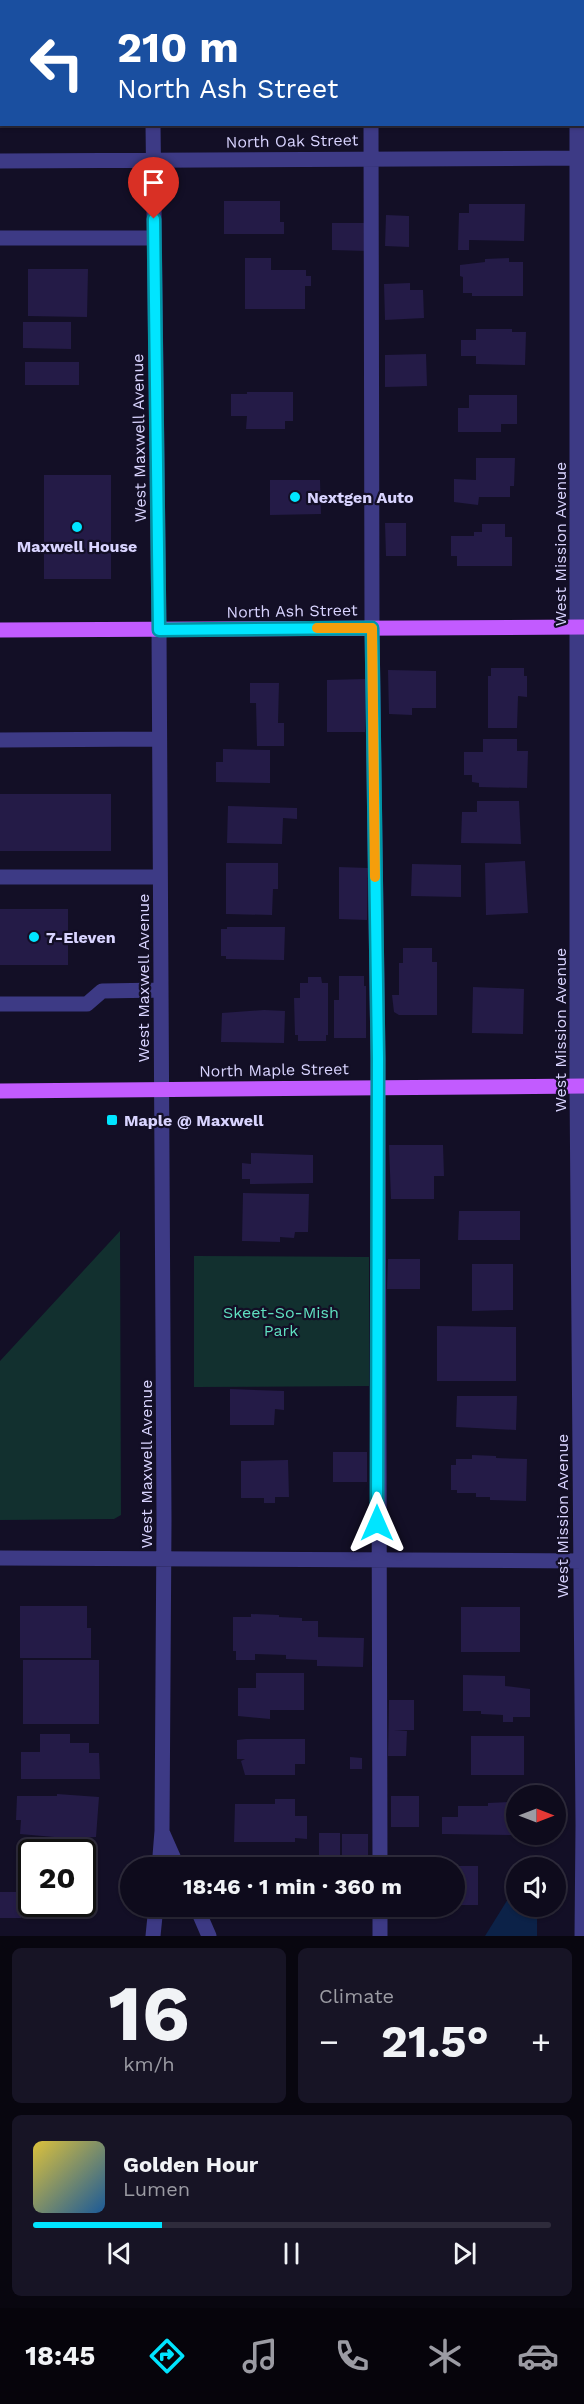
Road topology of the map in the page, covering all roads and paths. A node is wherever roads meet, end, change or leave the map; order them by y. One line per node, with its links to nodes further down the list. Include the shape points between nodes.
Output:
1 (153, 126): 6 (street, West Maxwell Avenue)
2 (370, 126): 4 (street)
3 (577, 126): 5 (street, West Mission Avenue)
4 (371, 158): 5 (street, North Oak Street); 6 (street, North Oak Street); 11 (street)
5 (581, 158): 10 (street, West Mission Avenue)
6 (153, 160): 7 (street, North Oak Street); 9 (street, West Maxwell Avenue)
7 (0, 161)
8 (0, 238): 9 (street)
9 (154, 238): 13 (street, West Maxwell Avenue)
10 (581, 627): 11 (main road, North Ash Street); 18 (street, West Mission Avenue)
11 (372, 628): 13 (main road, North Ash Street); 22 (street)
12 (0, 630): 13 (main road, North Ash Street)
13 (159, 630): 14 (street, West Maxwell Avenue)
14 (159, 738): 15 (street); 17 (street, West Maxwell Avenue)
15 (0, 740)
16 (0, 877): 17 (street)
17 (160, 877): 19 (street, West Maxwell Avenue)
18 (581, 923): 21 (street, West Mission Avenue)
19 (161, 990): 20 (street, via 102,991 87,1004); 23 (street, West Maxwell Avenue)
20 (0, 1004)
21 (580, 1086): 22 (main road, North Maple Street); 27 (street, West Mission Avenue)
22 (378, 1087): 23 (main road, North Maple Street); 28 (street)
23 (162, 1089): 24 (main road, North Maple Street); 26 (street, West Maxwell Avenue)
24 (0, 1091)
25 (0, 1558): 26 (street)
26 (164, 1558): 28 (street); 29 (street, West Maxwell Avenue)
27 (582, 1561): 28 (street); 39 (street, West Mission Avenue)
28 (377, 1562): 32 (street)
29 (162, 1831): 30 (street, West Maxwell Avenue); 31 (street, West Maxwell Avenue)
30 (160, 1857)
31 (173, 1857)
32 (380, 1857)
33 (155, 1917): 36 (street)
34 (201, 1917): 37 (street)
35 (380, 1917): 38 (street)
36 (153, 1936)
37 (209, 1936)
38 (380, 1936)
39 (582, 1936)

